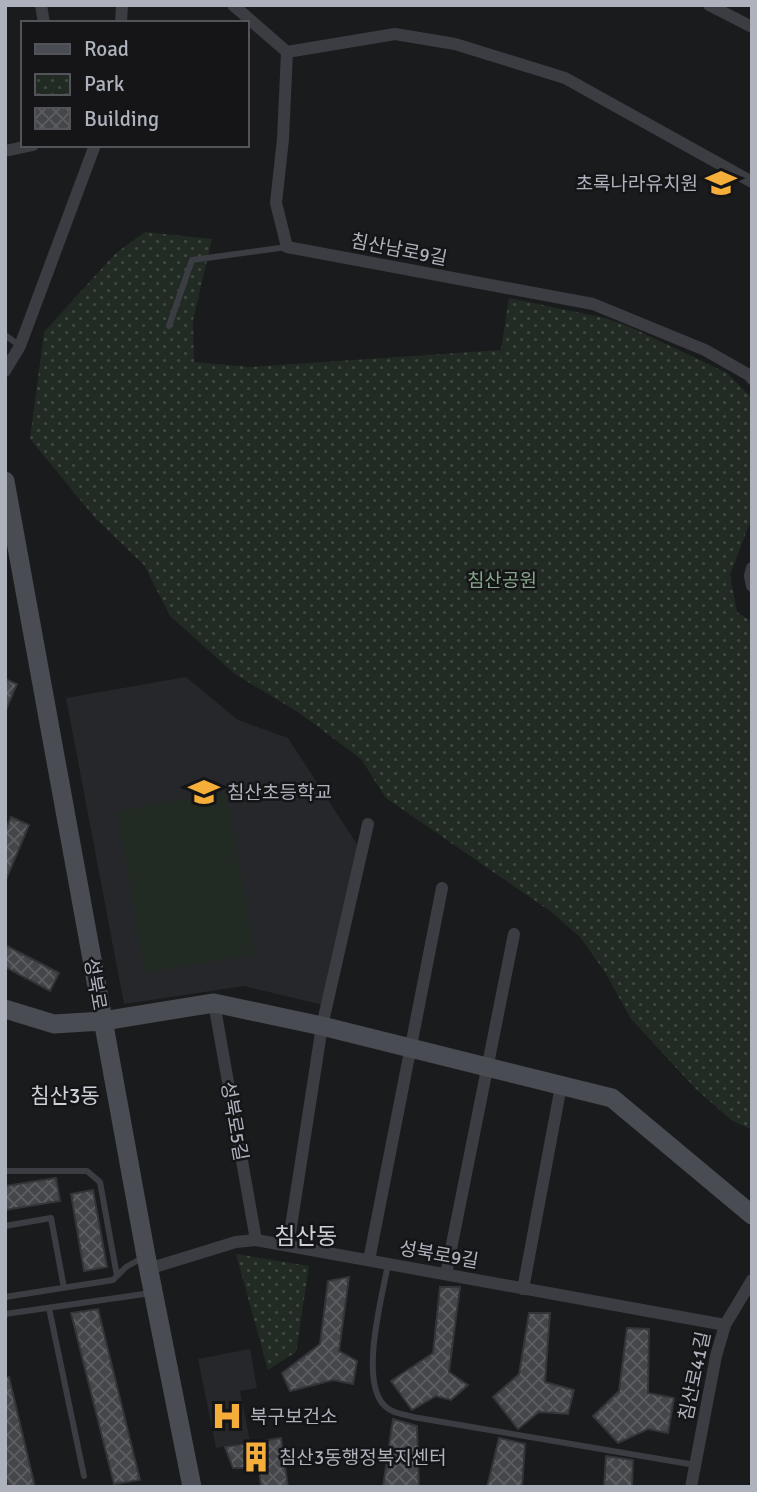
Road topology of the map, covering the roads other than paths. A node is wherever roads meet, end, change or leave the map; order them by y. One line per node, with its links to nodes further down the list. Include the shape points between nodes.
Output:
1 (233, 5): 4 (street)
2 (709, 5): 3 (street)
3 (752, 27)
4 (287, 52): 8 (street, via 395,34 455,44 565,78); 9 (street, via 276,203)
5 (24, 147): 7 (street)
6 (94, 147): 12 (street)
7 (5, 151)
8 (752, 182)
9 (288, 247): 10 (lane, via 192,260); 14 (street, 침산남로9길, via 593,304 705,350)
10 (169, 326)
11 (5, 335): 12 (lane)
12 (20, 346): 13 (street)
13 (5, 371)
14 (752, 379)
15 (5, 481): 23 (main road, 성북로)
16 (752, 568): 17 (street)
17 (752, 586)
18 (368, 824): 24 (street)
19 (442, 888): 25 (street)
20 (514, 934): 26 (street)
21 (214, 1003): 23 (main road); 24 (main road); 31 (street, 성북로5길)
22 (5, 1009): 23 (main road, via 54,1024)
23 (103, 1021): 34 (main road, 성북로)
24 (322, 1026): 25 (main road); 32 (street)
25 (410, 1048): 26 (main road); 33 (street)
26 (487, 1067): 27 (main road); 36 (street)
27 (561, 1086): 29 (main road, via 612,1098); 40 (street)
28 (5, 1171): 37 (lane, via 87,1171 100,1182)
29 (752, 1215)
30 (5, 1226): 39 (lane, via 51,1218)
31 (256, 1240): 32 (street, 성북로9길); 34 (street, 성북로9길)
32 (288, 1246): 33 (street, 성북로9길)
33 (369, 1261): 35 (street, 성북로9길)
34 (147, 1263): 37 (lane, via 126,1267); 41 (main road, 성북로)
35 (388, 1264): 36 (street, 성북로9길); 46 (lane, via 371,1366 375,1388 392,1411)
36 (446, 1274): 40 (street, 성북로9길)
37 (117, 1276): 39 (lane)
38 (752, 1280): 45 (street, 침산로41길)
39 (64, 1287): 42 (lane)
40 (523, 1289): 45 (street, 성북로9길)
41 (153, 1293): 43 (lane); 48 (main road, 성북로)
42 (5, 1297)
43 (49, 1308): 44 (lane); 47 (lane)
44 (5, 1314)
45 (725, 1325): 46 (street, 침산로41길)
46 (695, 1465): 49 (street, 침산로41길)
47 (84, 1476)
48 (192, 1487)
49 (691, 1487)

